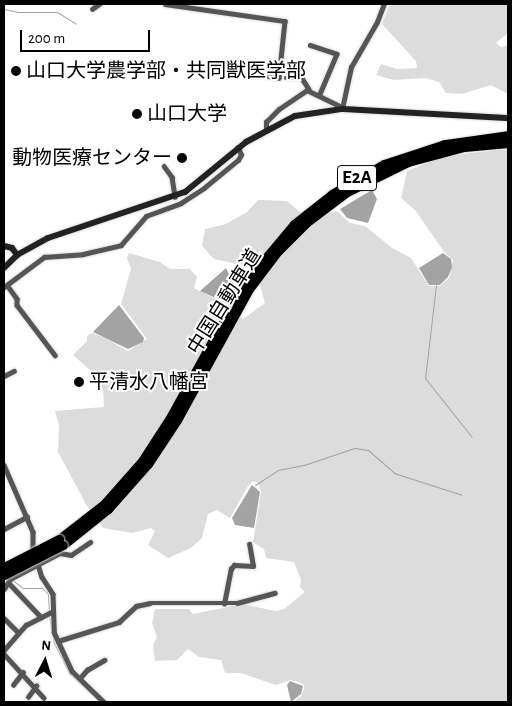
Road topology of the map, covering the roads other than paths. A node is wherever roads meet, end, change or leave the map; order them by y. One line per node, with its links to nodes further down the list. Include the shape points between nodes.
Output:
1 (99, 4): 4 (street)
2 (165, 4): 6 (street, via 285,21 278,78)
3 (384, 4): 10 (street, via 378,22 351,67)
4 (92, 9)
5 (310, 45): 9 (street, via 337,54)
6 (264, 76)
7 (286, 78): 8 (street, via 302,78)
8 (309, 89): 9 (street); 12 (street, via 279,108 266,122)
9 (320, 94): 10 (street)
10 (342, 108): 11 (street); 12 (street, via 307,113)
11 (508, 118)
12 (266, 129): 15 (street)
13 (508, 136): 22 (highway, 中国自動車道 / E2A, via 463,140 425,149 384,164 346,184 294,224)
14 (508, 143): 22 (highway, 中国自動車道 / E2A, via 464,147 426,156 362,184 306,223)
15 (238, 148): 17 (street, via 202,181); 21 (street, via 241,155 238,160 181,203 146,216 121,245 84,254 44,257)
16 (164, 166): 17 (street, via 172,177)
17 (175, 197): 19 (street, via 48,238)
18 (4, 246): 19 (street, via 12,248)
19 (17, 255): 20 (street)
20 (4, 268)
21 (5, 286): 23 (street)
22 (246, 287): 32 (highway, 中国自動車道 / E2A, bridge, via 177,420 148,464 108,509)
23 (55, 355)
24 (14, 371): 25 (street)
25 (4, 376)
26 (4, 465): 27 (street)
27 (27, 516): 28 (street); 31 (street, via 34,532 33,548)
28 (4, 529)
29 (90, 542): 31 (street, via 74,554 60,553)
30 (249, 544): 35 (street, via 253,566 234,565)
31 (39, 566): 32 (street, via 10,579); 36 (street, via 53,594)
32 (5, 575): 33 (street); 37 (street)
33 (4, 589)
34 (276, 593): 35 (street)
35 (224, 604): 40 (street, via 150,603 136,606 118,622)
36 (50, 612): 37 (street); 40 (street)
37 (41, 617): 39 (street)
38 (4, 618): 39 (street)
39 (18, 632): 41 (street)
40 (58, 641): 45 (street, via 72,671)
41 (4, 650)
42 (4, 654): 44 (street)
43 (104, 660): 45 (street)
44 (23, 672): 46 (street); 47 (street)
45 (80, 678): 50 (street)
46 (13, 685)
47 (36, 686): 48 (street); 49 (street)
48 (28, 697)
49 (44, 698)
50 (104, 702)

